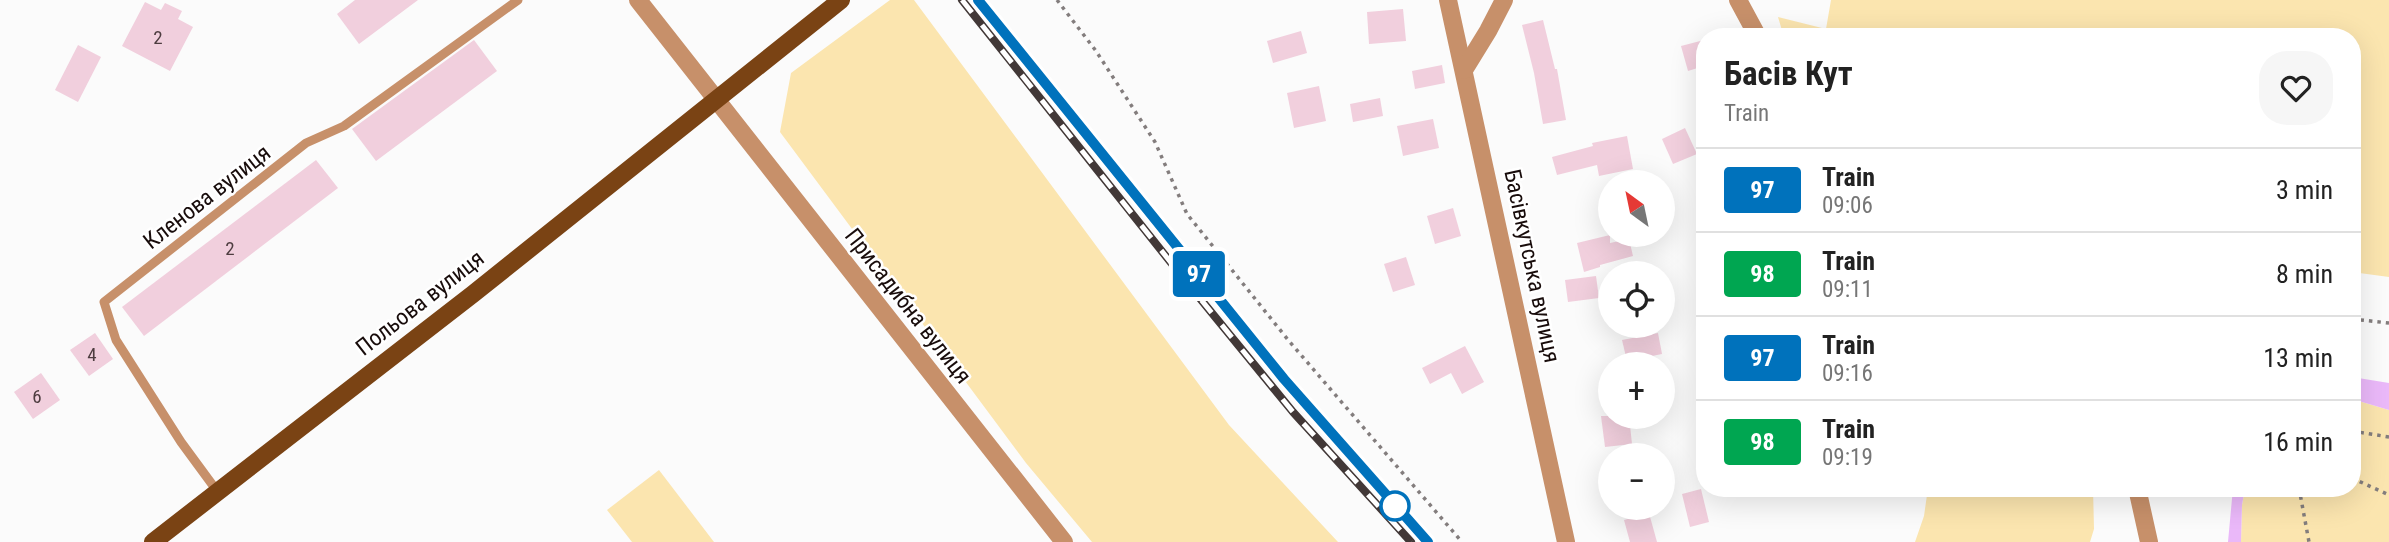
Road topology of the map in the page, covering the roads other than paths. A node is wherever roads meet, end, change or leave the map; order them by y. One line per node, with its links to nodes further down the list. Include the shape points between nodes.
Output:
1 (518, 0): 10 (lane, Кленова вулиця, via 344,126 306,143 104,302 116,340)
2 (638, 0): 9 (street, Присадибна вулиця)
3 (841, 0): 9 (main road)
4 (1448, 0): 8 (street, Басівкутська вулиця)
5 (1504, 0): 8 (street)
6 (1738, 0): 7 (street)
7 (1753, 28)
8 (1464, 70): 14 (street, Басівкутська вулиця)
9 (715, 99): 10 (main road, Польова вулиця, via 473,294); 13 (street, Присадибна вулиця)
10 (217, 491): 12 (main road, Польова вулиця)
11 (2139, 497): 15 (street)
12 (153, 542)
13 (1064, 542)
14 (1566, 542)
15 (2149, 542)

